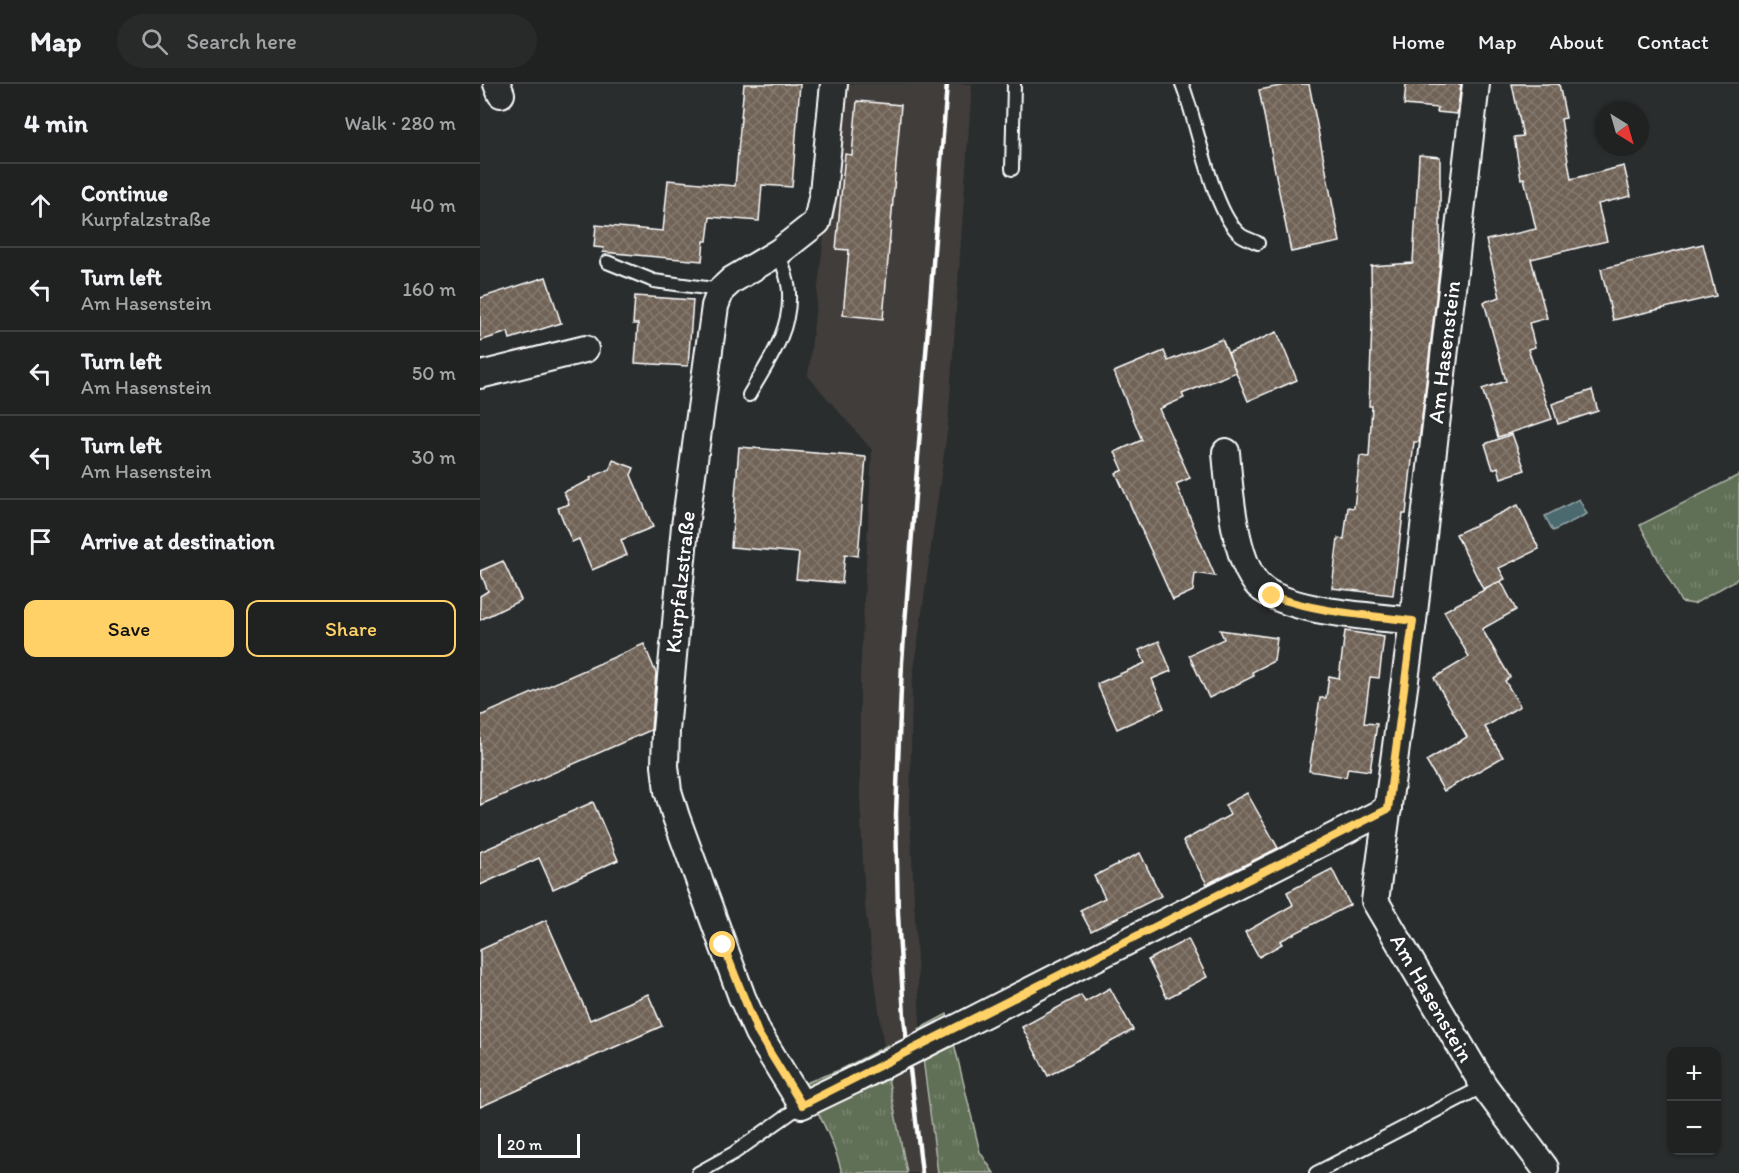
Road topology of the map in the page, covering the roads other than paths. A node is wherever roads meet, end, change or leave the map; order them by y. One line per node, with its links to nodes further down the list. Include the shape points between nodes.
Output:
1 (834, 84): 7 (street, via 817,222)
2 (1014, 84): 5 (lane)
3 (1182, 84): 6 (lane, via 1218,199 1236,230)
4 (1476, 84): 14 (street, Am Hasenstein)
5 (1012, 169)
6 (1258, 243)
7 (779, 252): 9 (street); 12 (lane, via 789,291 789,316 780,343)
8 (607, 262): 9 (lane, via 654,281)
9 (721, 290): 17 (street, Kurpfalzstraße, via 711,327 685,526 665,766 676,817 742,997 758,1033)
10 (585, 349): 11 (street)
11 (480, 375)
12 (749, 394)
13 (1226, 452): 14 (street, via 1237,534 1257,584 1272,596 1296,605)
14 (1413, 621): 15 (street, Am Hasenstein)
15 (1388, 809): 16 (street, Am Hasenstein, via 1375,901); 17 (street, bridge)
16 (1484, 1086): 18 (street, Am Hasenstein); 20 (lane)
17 (802, 1105): 19 (lane)
18 (1545, 1168)
19 (698, 1173)
20 (1316, 1173)

